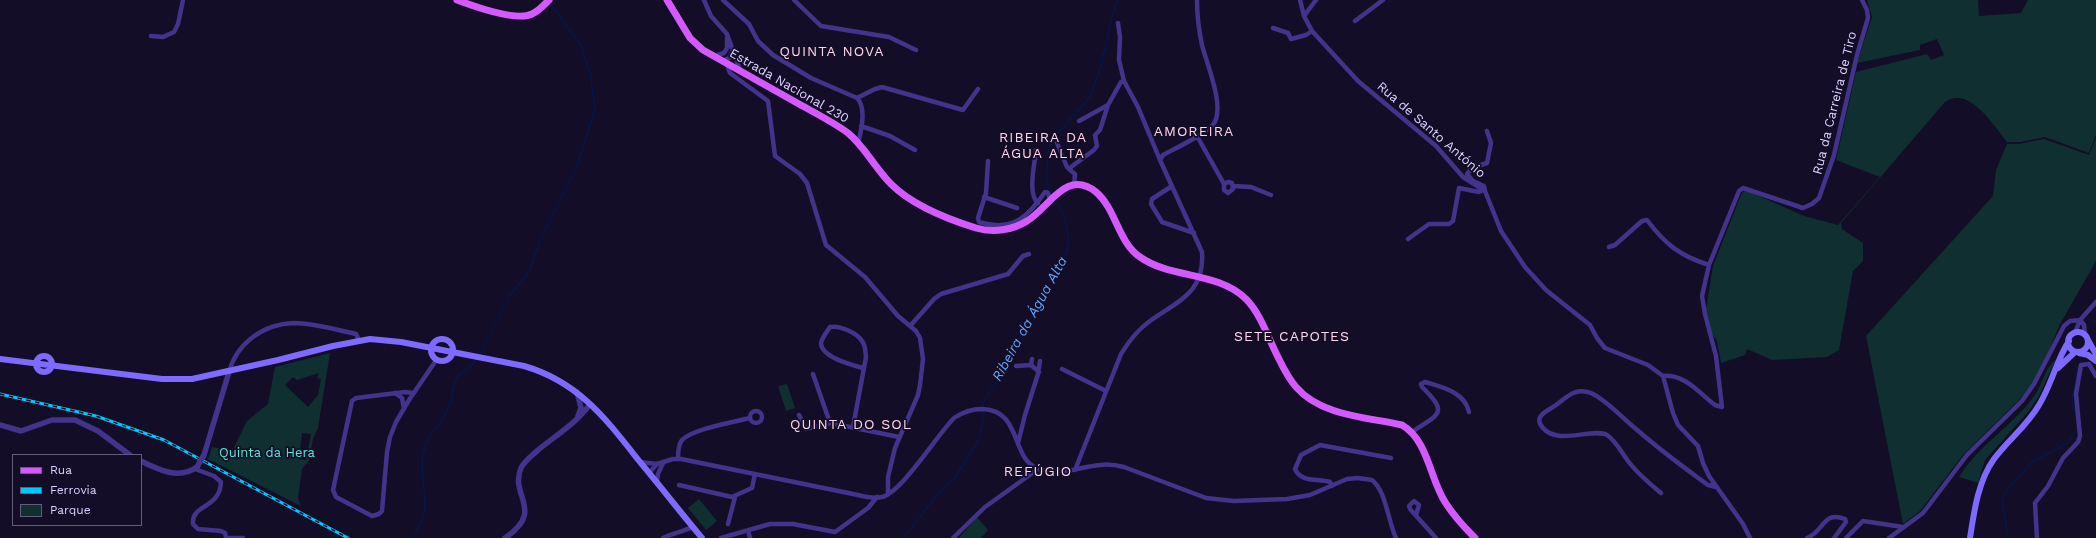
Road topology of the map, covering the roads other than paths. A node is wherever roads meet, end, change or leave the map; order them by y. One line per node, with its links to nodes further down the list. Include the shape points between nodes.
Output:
1 (183, 0): 19 (street, via 174,32 163,37)
2 (457, 0): 12 (main road, via 488,10 525,16 531,15)
3 (667, 0): 23 (main road, Estrada Nacional 230, via 690,38 702,50)
4 (704, 0): 18 (street, via 711,16)
5 (723, 0): 28 (street, via 749,24 758,41 773,55 811,78)
6 (794, 0): 21 (street, via 821,26 889,37)
7 (1197, 0): 33 (street, via 1199,26 1218,110 1213,126)
8 (1300, 0): 13 (street, Rua de Santo António)
9 (1316, 0): 13 (street)
10 (1383, 0): 14 (street)
11 (1862, 0): 55 (street, Rua da Carreira de Tiro, via 1868,18 1834,155 1819,198 1803,208 1743,188 1739,191)
12 (547, 2)
13 (1304, 16): 17 (street, Rua de Santo António)
14 (1355, 21)
15 (1118, 23): 26 (street, via 1119,60)
16 (1273, 28): 17 (street, via 1288,33 1291,39)
17 (1312, 31): 45 (street, Rua de Santo António, via 1358,81 1436,146 1463,177)
18 (727, 34): 20 (street); 22 (street, via 727,48)
19 (151, 36)
20 (733, 50): 24 (street); 25 (street)
21 (916, 50)
22 (724, 52): 23 (street); 24 (street)
23 (713, 56): 24 (main road, Estrada Nacional 230)
24 (726, 63): 25 (main road, Estrada Nacional 230); 59 (street, via 730,73 768,101 775,156 800,174 807,183 826,245 865,276 898,316)
25 (741, 72): 35 (main road, Estrada Nacional 230, via 839,127 850,134)
26 (1124, 81): 29 (street); 38 (street)
27 (978, 89): 28 (street, via 962,110 882,87)
28 (858, 98): 31 (street, via 861,102)
29 (1108, 105): 30 (street); 40 (street, via 1100,130 1095,135 1097,146)
30 (1079, 121)
31 (861, 126): 35 (street); 36 (street, via 890,136)
32 (1487, 131): 45 (street, via 1491,143 1487,163 1472,168 1467,174 1484,186)
33 (1198, 136): 38 (street, via 1163,155); 41 (street)
34 (1057, 143): 40 (street)
35 (858, 144): 48 (main road, Estrada Nacional 230, via 891,184 905,196 929,210 977,228 1002,230 1017,227 1029,220)
36 (915, 150)
37 (1036, 150): 49 (street, via 1032,192)
38 (1160, 160): 43 (street)
39 (988, 161): 47 (street)
40 (1070, 170): 42 (street, via 1075,174)
41 (1224, 184): 44 (street, via 1228,182); 44 (street, via 1224,190 1228,193)
42 (1074, 186): 48 (main road, Estrada Nacional 230, via 1064,187); 56 (main road, via 1082,185 1096,192 1130,248 1140,257 1153,264)
43 (1172, 186): 51 (street); 51 (street, via 1152,199 1151,204 1162,222)
44 (1233, 186): 46 (street, via 1251,187)
45 (1484, 191): 52 (street, via 1459,188 1453,221 1449,224 1429,224); 83 (street, Rua de Santo António, via 1501,231 1525,266 1546,290 1590,325 1605,348 1648,365)
46 (1271, 195)
47 (984, 197): 49 (street, via 979,222 991,225 1015,222); 50 (street)
48 (1053, 197): 49 (street, via 1045,192)
49 (1038, 203)
50 (1017, 208)
51 (1194, 233): 56 (street, via 1202,252)
52 (1408, 239)
53 (1609, 247): 55 (street, via 1646,220 1657,231 1660,239 1682,255)
54 (1029, 254): 59 (street, via 1023,256 1008,274 940,294)
55 (1709, 264): 83 (street, Rua da Carreira de Tiro, via 1702,296 1716,356 1722,407 1715,405 1685,381 1672,375)
56 (1201, 277): 85 (street, via 1179,302 1132,337 1121,354); 99 (main road, via 1221,283 1245,297 1254,308 1286,373 1297,388 1314,402 1333,410 1402,425)
57 (2096, 302): 58 (street)
58 (2080, 320): 60 (street); 61 (street, via 2084,325); 124 (street, via 2070,321 2064,326 2034,384 2022,401 1967,455 1923,513)
59 (910, 326): 100 (street, via 920,338 922,375 918,395)
60 (2075, 333): 61 (main road); 63 (main road)
61 (2086, 337): 66 (main road, via 2086,349); 67 (main road)
62 (359, 340): 64 (main road, via 380,339); 80 (main road); 80 (street, via 356,334 319,326 293,323 279,326 247,340 239,348)
63 (2068, 341): 66 (main road); 78 (main road)
64 (432, 348): 65 (main road); 65 (main road, via 437,340 444,339 450,342); 69 (main road, via 432,354)
65 (453, 352): 69 (main road, via 446,359); 86 (main road, via 542,371)
66 (2076, 352): 72 (main road, via 2088,355); 78 (main road)
67 (2096, 354)
68 (0, 359): 73 (main road)
69 (437, 359): 88 (street)
70 (1032, 359): 75 (street)
71 (1040, 361): 81 (street)
72 (2096, 361)
73 (36, 363): 74 (main road, via 39,370 44,372); 74 (main road, via 38,358 45,356 51,361)
74 (51, 365): 80 (main road, via 162,379 192,379)
75 (1031, 365): 76 (street); 81 (street)
76 (1016, 366)
77 (863, 368): 77 (street, via 865,348 862,340 837,326 830,327 822,338 824,350 843,363); 98 (street)
78 (2058, 368): 143 (main road, via 2038,407 1995,458 1986,473)
79 (1062, 369): 85 (street)
80 (229, 372): 108 (street, bridge, via 204,455)
81 (1039, 372): 101 (street)
82 (813, 374): 96 (street)
83 (1663, 376): 116 (street, via 1678,425 1698,446 1703,463)
84 (2096, 376): 144 (street, via 2089,364 2081,365 2079,368 2076,394 2080,436 2035,503)
85 (1106, 391): 110 (street)
86 (577, 392): 89 (main road); 92 (street)
87 (395, 393): 88 (street); 90 (street, via 402,398); 90 (street, via 353,399 333,490 336,497 372,516 382,511 387,452 396,422)
88 (414, 393): 90 (street)
89 (590, 404): 92 (street, via 583,407); 93 (main road)
90 (404, 409)
91 (1469, 412): 99 (street, via 1462,396 1425,382 1421,384 1433,397 1439,408 1438,413 1435,418)
92 (580, 414): 93 (street); 128 (street, via 522,466 519,478 525,508 524,517 516,531)
93 (601, 414): 106 (main road)
94 (799, 415): 96 (street, via 806,429)
95 (750, 418): 103 (street, via 708,428 683,439)
96 (830, 423): 98 (street)
97 (0, 425): 102 (street, via 21,431 52,420 75,420 98,432)
98 (853, 427): 100 (street)
99 (1412, 432): 136 (main road, via 1444,502)
100 (899, 436): 118 (street, via 888,477)
101 (1018, 443): 109 (street, via 1029,462); 118 (street, via 1005,416 979,409 962,413 954,418 898,487)
102 (129, 454)
103 (678, 458): 107 (street); 112 (street)
104 (1391, 458): 115 (street, via 1320,445 1301,455 1295,469 1297,474 1308,479 1330,482)
105 (142, 462): 108 (street, via 158,470 177,474)
106 (640, 462): 107 (street); 111 (main road)
107 (658, 467): 111 (street); 113 (street)
108 (196, 468): 126 (street, via 221,482 218,496 197,511 193,524 198,529 221,531 225,533)
109 (1038, 469): 110 (street, via 1059,472); 133 (street, via 985,507)
110 (1075, 470): 115 (street, via 1100,464 1124,467 1206,498 1234,501 1286,499 1310,495)
111 (649, 473): 113 (main road)
112 (755, 474): 119 (street, via 752,488); 120 (street)
113 (657, 482): 123 (main road)
114 (679, 485): 119 (street)
115 (1332, 486): 134 (street, via 1358,478 1366,478 1376,484 1382,494)
116 (1716, 487): 117 (street, via 1708,485 1660,450 1602,400 1590,393 1574,392 1542,413 1540,425 1551,433 1568,436 1600,433 1607,435 1630,463); 137 (street)
117 (1661, 493)
118 (888, 494): 120 (street)
119 (735, 497): 122 (street)
120 (877, 497): 125 (street, via 868,508 835,532 793,524 770,524)
121 (1416, 515): 135 (street)
122 (728, 524)
123 (692, 527): 129 (street); 130 (main road)
124 (1901, 529): 140 (street, via 1863,521); 141 (street); 142 (street)
125 (748, 530): 131 (street); 132 (street)
126 (226, 538): 127 (street)
127 (243, 538)
128 (505, 538)
129 (664, 538)
130 (702, 538)
131 (721, 538)
132 (750, 538)
133 (953, 538)
134 (1396, 538)
135 (1436, 538)
136 (1475, 538)
137 (1750, 538)
138 (1807, 538): 139 (street, via 1814,535 1828,519 1845,519 1846,522)
139 (1834, 538)
140 (1846, 538)
141 (1885, 538)
142 (1889, 538)
143 (1970, 538)
144 (2037, 538)

